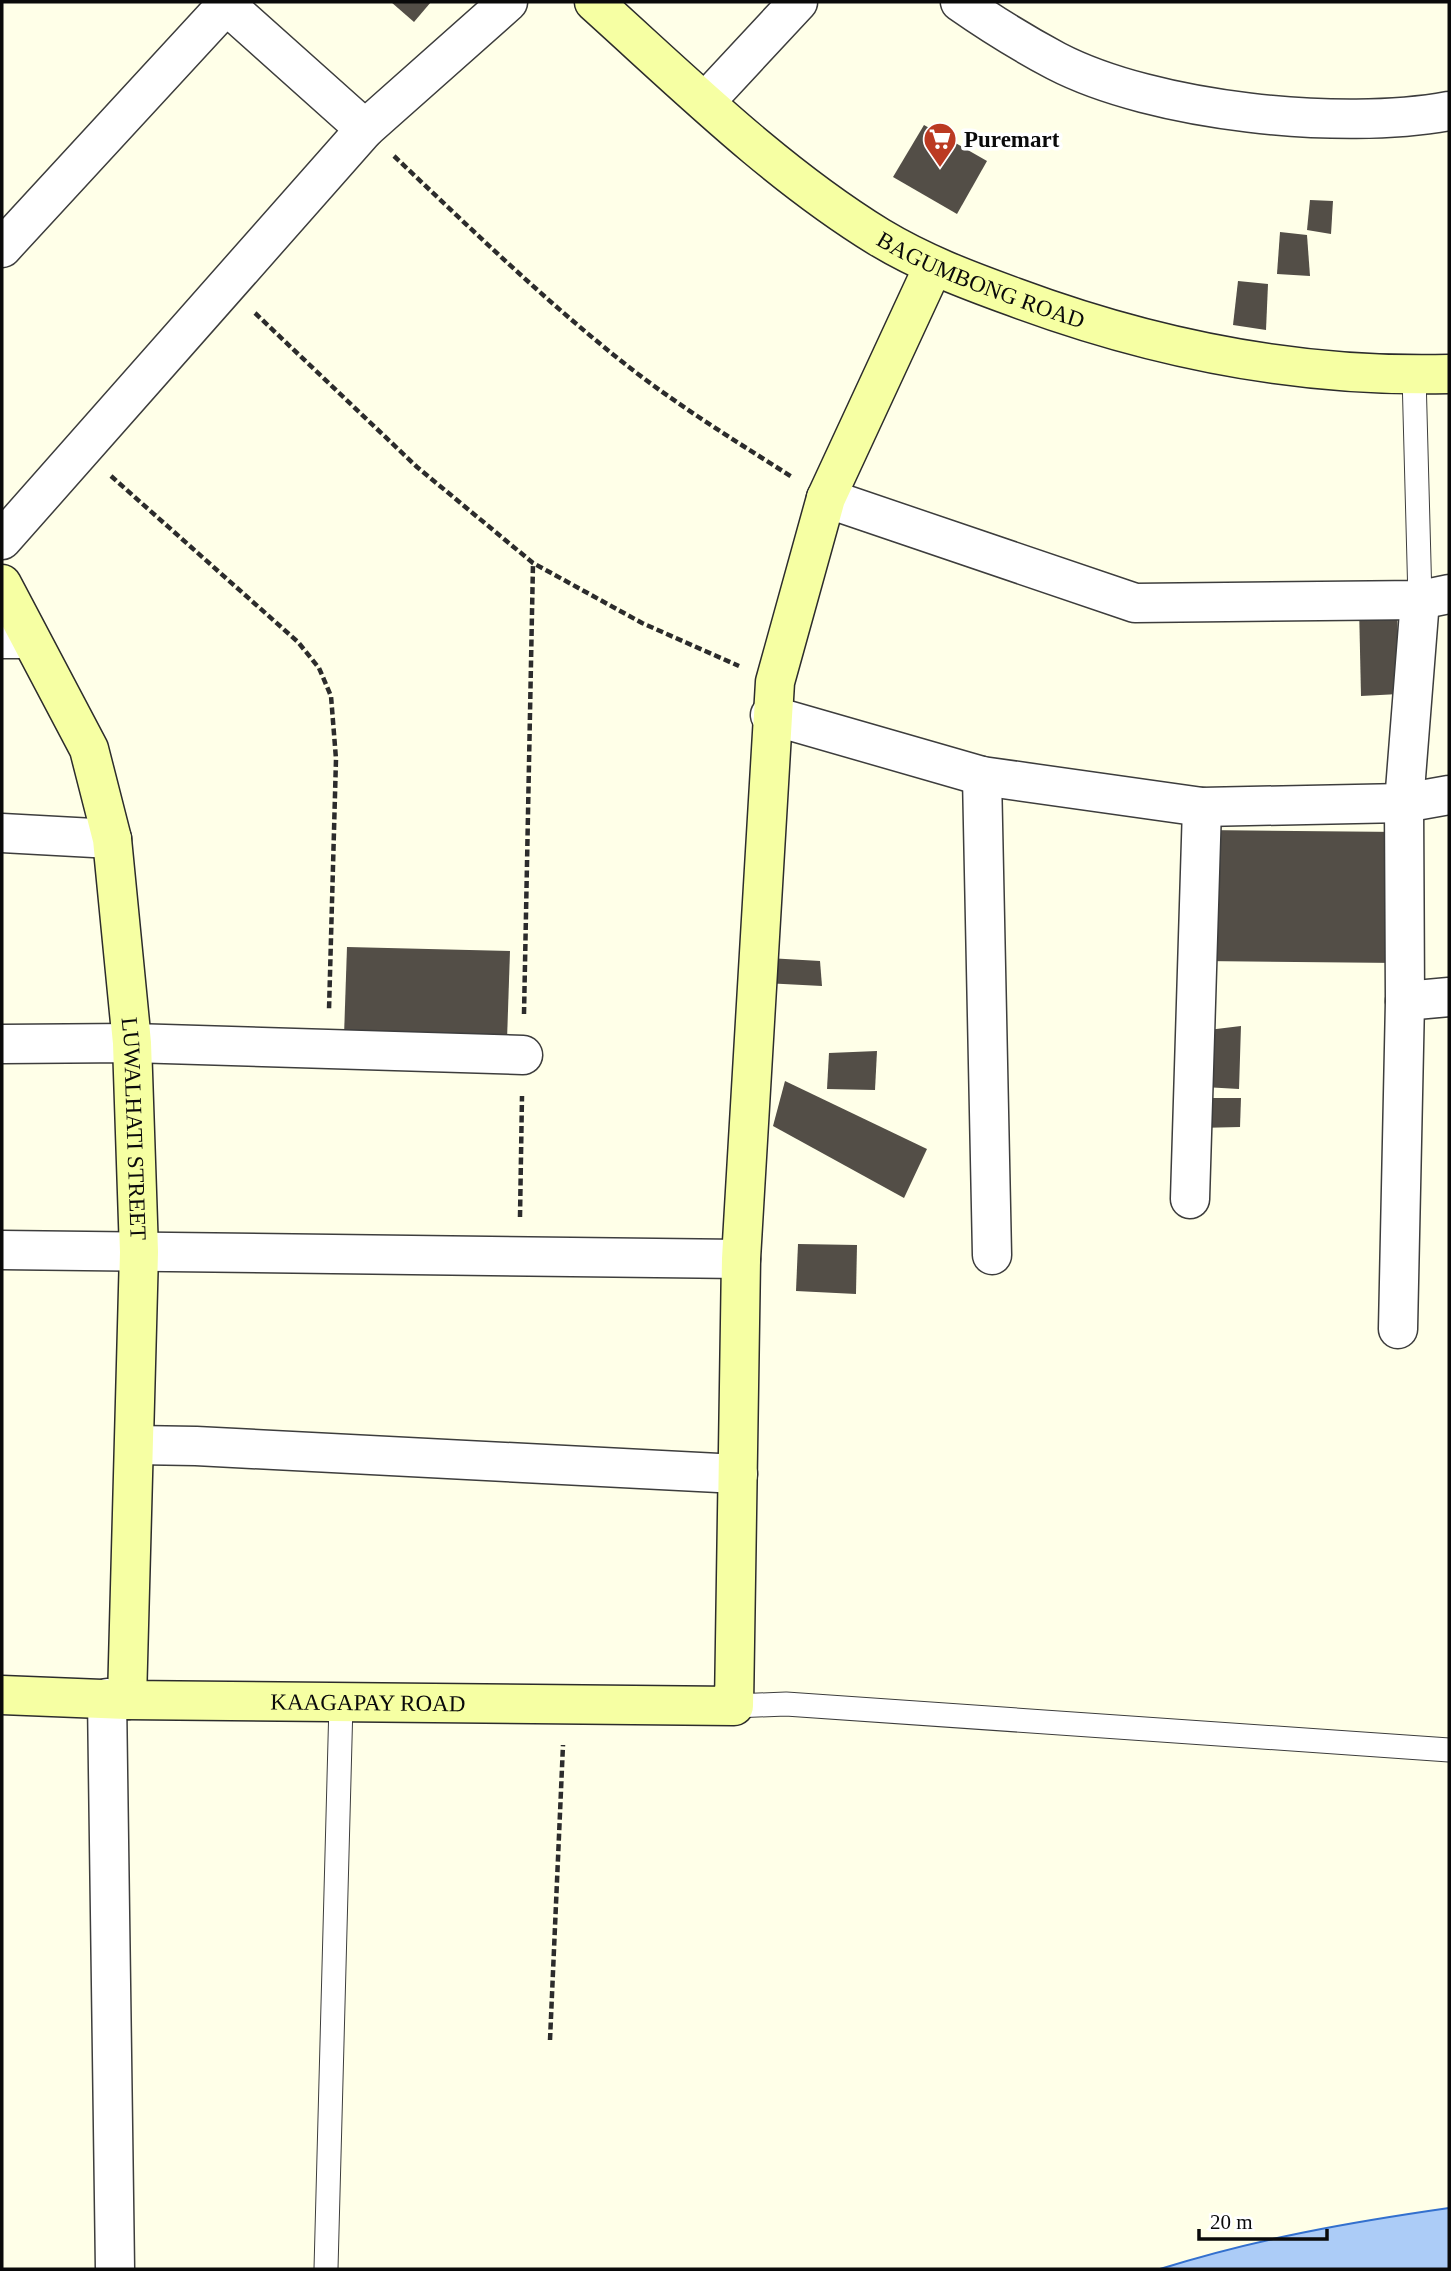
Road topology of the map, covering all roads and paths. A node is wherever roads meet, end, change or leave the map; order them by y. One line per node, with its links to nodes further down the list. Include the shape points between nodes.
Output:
1 (508, 2): 8 (street)
2 (594, 2): 6 (street, BAGUMBONG ROAD)
3 (798, 2): 6 (street)
4 (960, 2): 7 (street, via 1057,62 1143,94 1318,118 1406,119)
5 (225, 3): 8 (street); 9 (street)
6 (705, 102): 10 (street, BAGUMBONG ROAD, via 822,198 878,237)
7 (1449, 111)
8 (365, 130): 11 (street); 14 (path, via 620,360 705,423)
9 (2, 248)
10 (933, 267): 12 (street, BAGUMBONG ROAD, via 1049,310 1198,351 1336,373); 14 (street)
11 (226, 286): 13 (street); 16 (path, via 417,467)
12 (1432, 375): 18 (lane)
13 (82, 450): 15 (street); 31 (path, via 298,642 319,668 331,696 335,759)
14 (826, 498): 18 (street, via 1135,604); 20 (street)
15 (2, 540)
16 (533, 563): 20 (path); 32 (path)
17 (2, 584): 19 (street, LUWALHATI STREET)
18 (1435, 597): 23 (street)
19 (16, 639): 26 (street, LUWALHATI STREET, via 89,750)
20 (772, 699): 21 (street); 38 (street)
21 (982, 776): 24 (street); 36 (street)
22 (1449, 795): 23 (street)
23 (1404, 803): 24 (street); 28 (street)
24 (1202, 807): 33 (street)
25 (2, 833): 26 (street)
26 (112, 839): 29 (street, LUWALHATI STREET)
27 (1449, 997): 28 (street)
28 (1405, 1001): 39 (street)
29 (132, 1043): 30 (street); 31 (street); 35 (street, LUWALHATI STREET)
30 (2, 1044)
31 (328, 1049): 32 (street)
32 (523, 1055): 37 (path)
33 (1190, 1199)
34 (2, 1250): 35 (street)
35 (139, 1252): 37 (street); 40 (street, LUWALHATI STREET)
36 (992, 1255)
37 (519, 1256): 38 (street)
38 (741, 1258): 41 (street)
39 (1398, 1329)
40 (135, 1445): 41 (street); 43 (street, LUWALHATI STREET)
41 (738, 1475): 46 (street)
42 (2, 1695): 43 (street, KAAGAPAY ROAD)
43 (117, 1699): 44 (street, KAAGAPAY ROAD); 49 (street)
44 (341, 1703): 45 (street, KAAGAPAY ROAD); 50 (lane)
45 (565, 1705): 46 (street, KAAGAPAY ROAD); 48 (path)
46 (734, 1706): 47 (lane, via 786,1704)
47 (1449, 1750)
48 (550, 2040)
49 (115, 2269)
50 (326, 2269)

